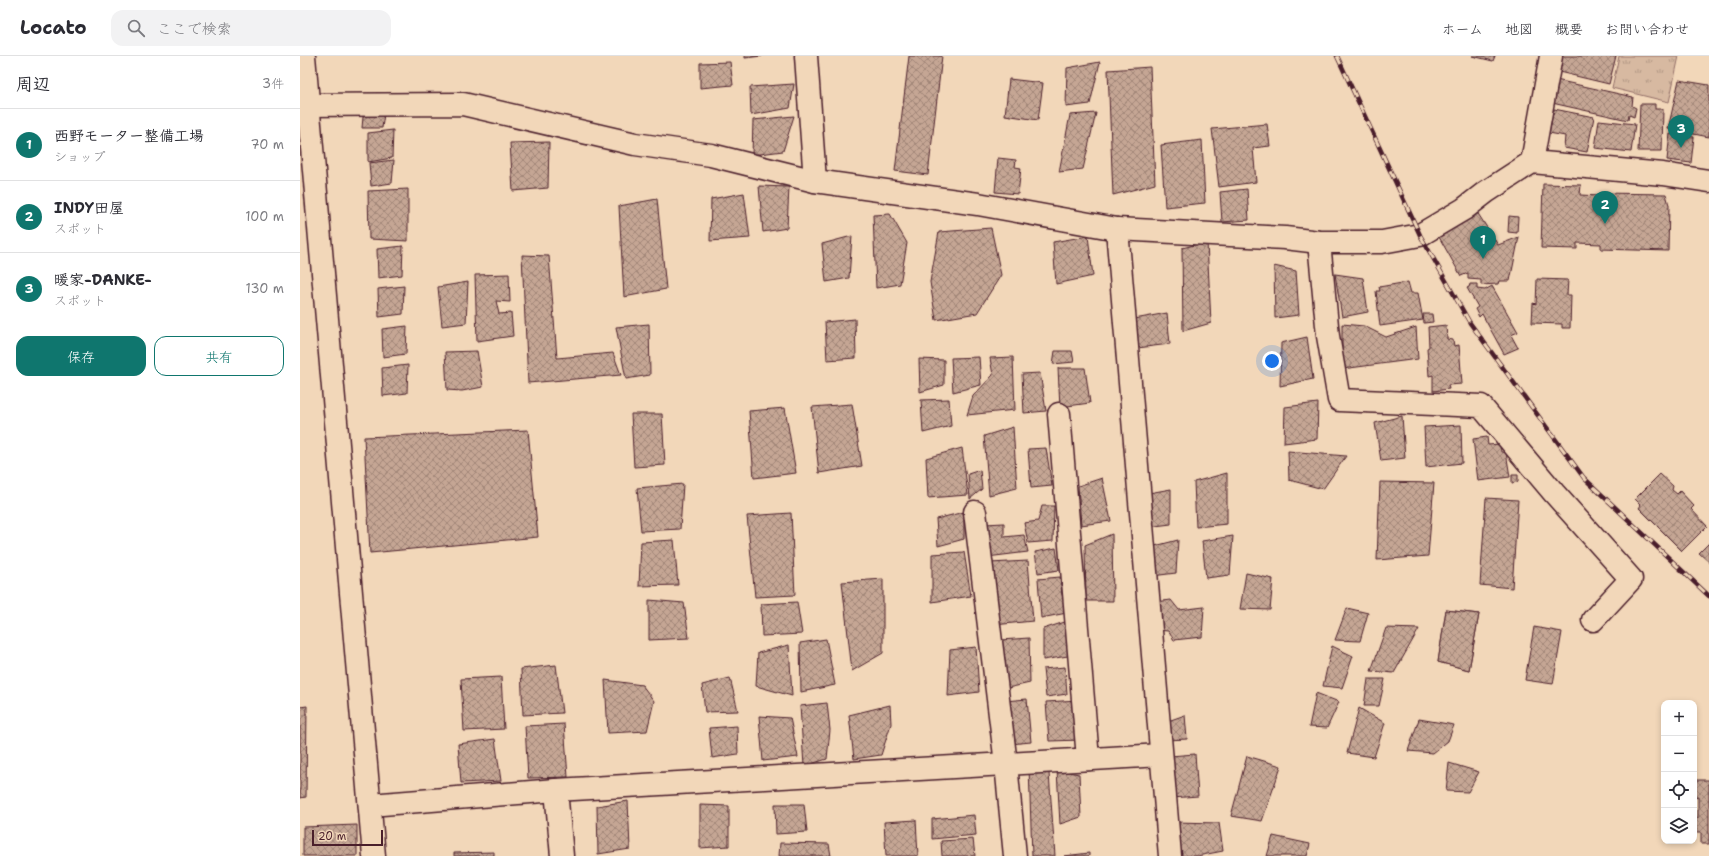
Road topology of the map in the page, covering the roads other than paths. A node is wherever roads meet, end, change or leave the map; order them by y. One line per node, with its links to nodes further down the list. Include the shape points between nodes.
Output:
1 (304, 56): 4 (street)
2 (806, 56): 7 (street)
3 (1551, 56): 5 (street)
4 (305, 105): 7 (street, via 463,104 635,144 711,155); 17 (street)
5 (1532, 162): 6 (street); 9 (street, via 1486,192 1464,210 1420,235 1382,242)
6 (1709, 180)
7 (815, 181): 8 (street, via 978,204)
8 (1117, 229): 9 (street); 13 (street)
9 (1319, 242): 12 (street, via 1328,336 1339,400 1481,406 1631,580)
10 (1059, 414): 14 (street)
11 (975, 512): 15 (street)
12 (1593, 620)
13 (1162, 755): 14 (street); 21 (street)
14 (1088, 759): 15 (street)
15 (1006, 764): 16 (street); 20 (street)
16 (556, 790): 17 (street); 19 (street)
17 (370, 805): 18 (street)
18 (374, 856)
19 (562, 856)
20 (1015, 856)
21 (1170, 856)

